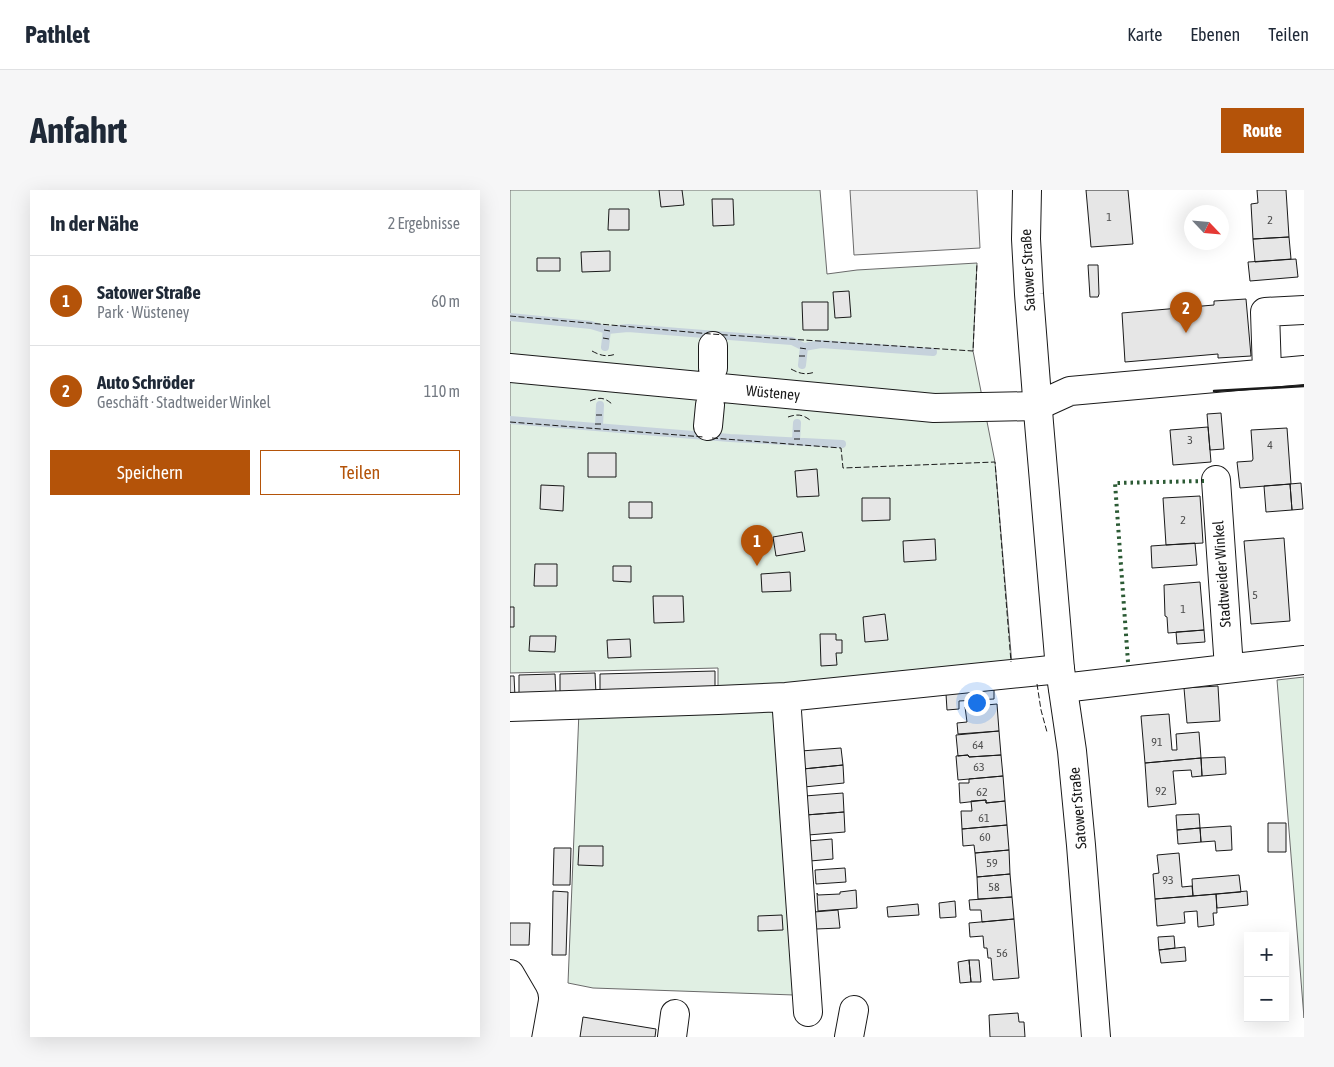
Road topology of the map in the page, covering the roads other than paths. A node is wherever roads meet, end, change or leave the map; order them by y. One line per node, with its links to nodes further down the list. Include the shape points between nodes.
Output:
1 (1027, 190): 6 (street, Satower Straße, via 1026,239)
2 (1304, 310): 5 (street, via 1265,312)
3 (510, 368): 6 (street, Wüsteney, via 934,408)
4 (1304, 370): 5 (street)
5 (1267, 372): 6 (street, via 1070,391)
6 (1037, 406): 10 (street, Satower Straße)
7 (1216, 480): 9 (street, Stadtweider Winkel)
8 (1304, 660): 9 (street)
9 (1229, 668): 10 (street)
10 (1061, 679): 11 (street); 18 (street, Satower Straße, via 1072,751)
11 (786, 696): 12 (street); 15 (street)
12 (510, 708)
13 (510, 974): 16 (street, via 524,998)
14 (854, 1010): 17 (street)
15 (808, 1012)
16 (517, 1037)
17 (849, 1037)
18 (1096, 1037)

